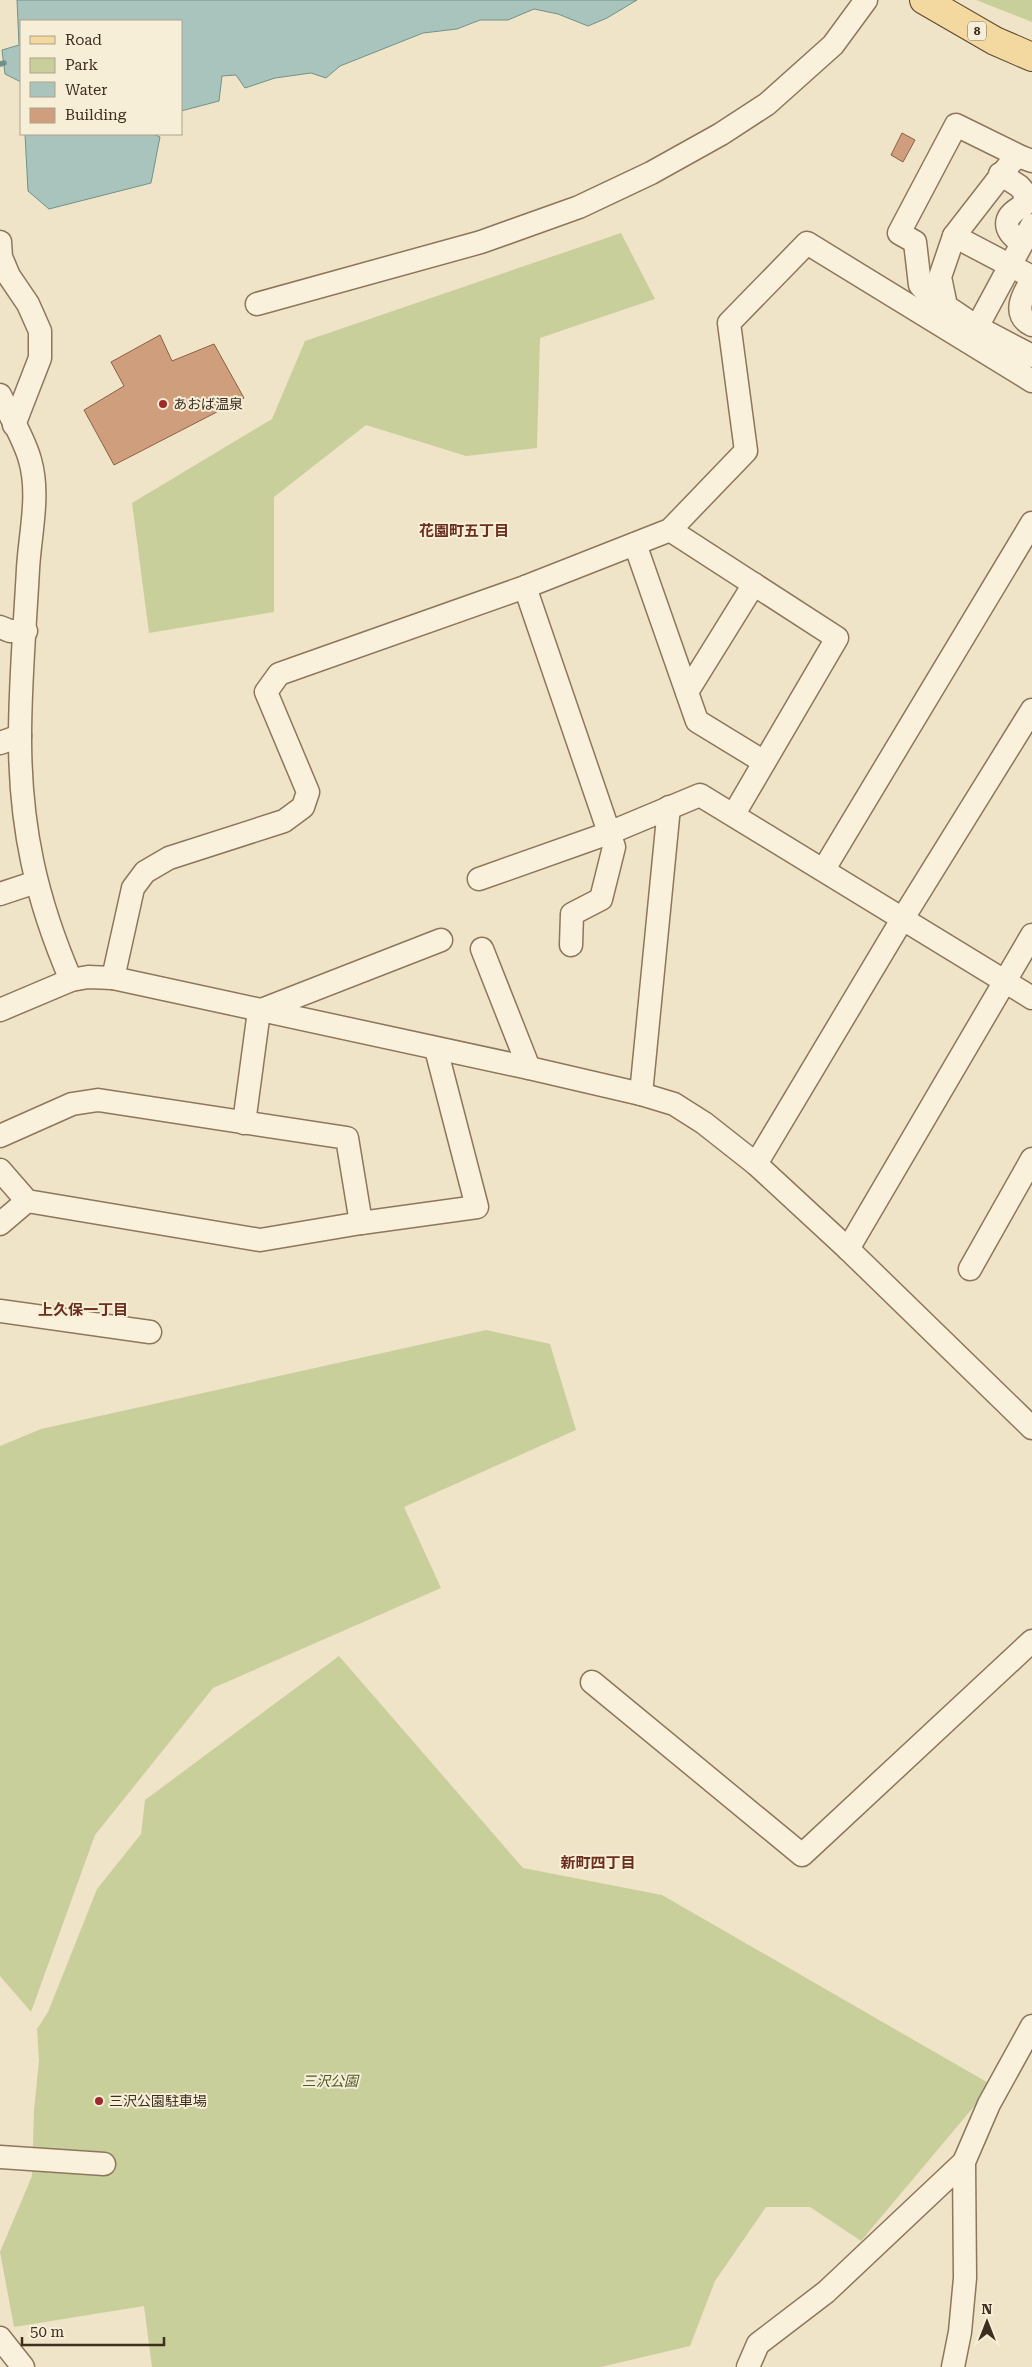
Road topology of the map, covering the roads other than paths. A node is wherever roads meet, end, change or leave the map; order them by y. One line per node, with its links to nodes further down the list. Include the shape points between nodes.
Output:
1 (866, 0): 11 (street, via 833,45 767,104 651,173 579,207 481,242)
2 (924, 0): 3 (main road, 8, via 994,41)
3 (1032, 57)
4 (1026, 159): 5 (street, via 1012,160); 12 (street, via 956,125 899,234 915,242 920,285)
5 (1000, 174): 6 (street, via 1026,194 1023,206 1010,215 1006,229 1011,236); 7 (street)
6 (1027, 234): 9 (street)
7 (954, 236): 9 (street); 12 (street, via 940,277)
8 (0, 242): 18 (street, via 9,276 28,304 40,331 40,358)
9 (1010, 266): 10 (street); 14 (street)
10 (1032, 279): 13 (street, via 1020,307 1022,317)
11 (257, 304)
12 (946, 306): 14 (street)
13 (1032, 325)
14 (977, 327): 15 (street)
15 (1032, 356)
16 (1032, 381): 20 (street, via 807,243 729,323 746,451)
17 (0, 395): 18 (street)
18 (14, 425): 25 (street, via 30,459 35,487)
19 (1032, 523): 33 (street)
20 (670, 530): 21 (street); 22 (street)
21 (636, 544): 23 (street); 26 (street)
22 (754, 584): 26 (street); 29 (street, via 837,638)
23 (525, 587): 32 (street); 42 (street, via 279,674 266,692 308,792 303,807 284,820 169,858 145,872 133,888)
24 (0, 627): 25 (street)
25 (26, 631): 28 (street)
26 (687, 692): 29 (street, via 697,722)
27 (1032, 710): 37 (street)
28 (10, 740): 35 (street, via 21,785)
29 (764, 762): 31 (street)
30 (669, 807): 31 (street, via 700,795); 32 (street); 50 (street)
31 (734, 814): 33 (street)
32 (609, 833): 34 (street); 40 (street, via 614,847 601,899 572,914)
33 (824, 870): 37 (street)
34 (479, 879)
35 (36, 882): 36 (street); 43 (street)
36 (0, 894)
37 (903, 918): 44 (street); 54 (street)
38 (1032, 935): 44 (street)
39 (441, 940): 47 (street)
40 (571, 946)
41 (482, 949): 49 (street)
42 (113, 978): 43 (street); 47 (street)
43 (71, 980): 46 (street)
44 (1004, 981): 45 (street); 59 (street)
45 (1032, 998)
46 (0, 1010)
47 (259, 1011): 48 (street); 51 (street)
48 (436, 1049): 49 (street); 57 (street, via 477,1207)
49 (529, 1068): 50 (street)
50 (642, 1094): 54 (street, via 674,1104)
51 (244, 1123): 52 (street, via 98,1100 72,1104); 57 (street, via 347,1138)
52 (0, 1136)
53 (1032, 1159): 60 (street)
54 (756, 1164): 59 (street)
55 (0, 1170): 56 (street)
56 (27, 1201): 57 (street, via 260,1240); 58 (street)
57 (361, 1223)
58 (0, 1224)
59 (848, 1249): 63 (street)
60 (970, 1270)
61 (0, 1311): 62 (street)
62 (150, 1332)
63 (1032, 1428)
64 (1032, 1641): 65 (street, via 802,1855)
65 (592, 1682)
66 (1031, 2031): 68 (street, via 989,2104)
67 (0, 2157): 69 (street)
68 (964, 2162): 72 (street, via 826,2292 758,2344); 73 (street, via 964,2278 960,2332)
69 (104, 2164)
70 (0, 2338): 71 (street)
71 (23, 2367)
72 (748, 2367)
73 (953, 2367)

